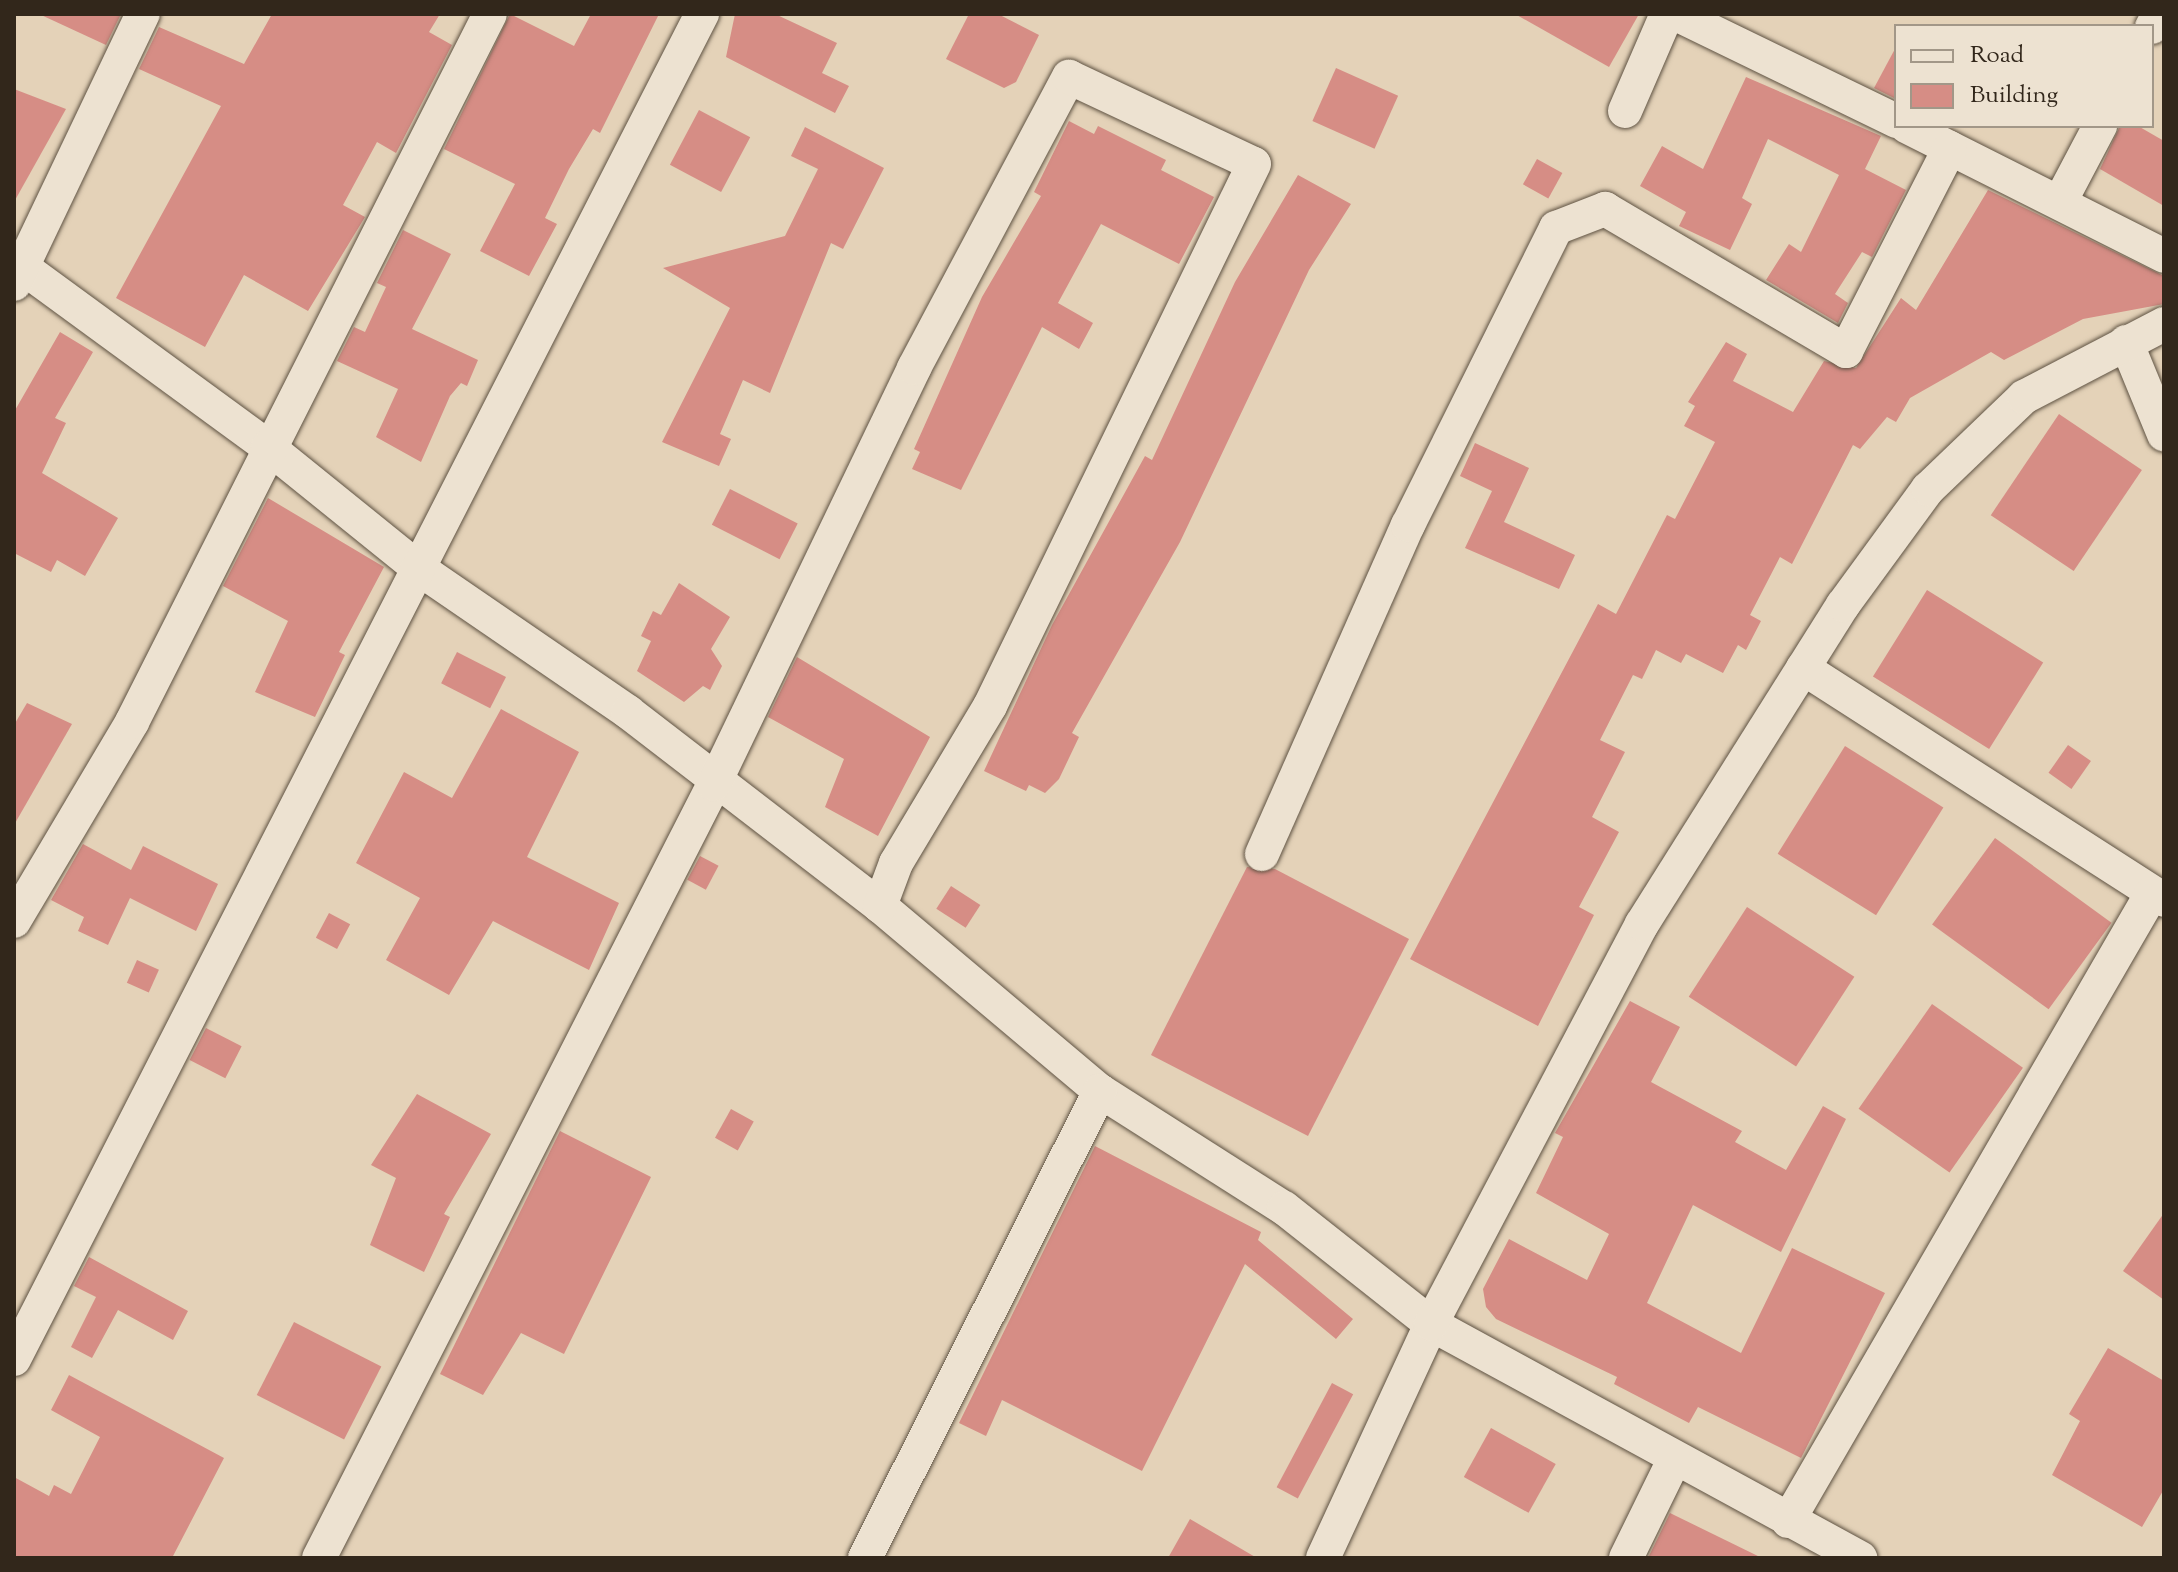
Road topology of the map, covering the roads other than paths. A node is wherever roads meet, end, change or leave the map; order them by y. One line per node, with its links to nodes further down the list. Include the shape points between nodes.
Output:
1 (143, 14): 13 (street)
2 (490, 14): 17 (street)
3 (702, 14): 18 (street)
4 (1667, 14): 6 (street)
5 (1676, 14): 7 (street)
6 (1625, 111)
7 (1894, 120)
8 (1910, 128): 10 (street)
9 (2099, 128): 11 (street)
10 (1950, 148): 11 (street); 21 (street, via 1846,351 1605,209 1556,228 1408,525)
11 (2061, 200): 12 (street)
12 (2164, 256)
13 (17, 271): 17 (street)
14 (2164, 324): 15 (street)
15 (2126, 342): 16 (street); 19 (street, via 2024,397 1928,489)
16 (2164, 434)
17 (268, 447): 18 (street); 24 (street, via 132,722)
18 (418, 568): 20 (street, via 628,712); 27 (street)
19 (1803, 668): 22 (street); 26 (street, via 1642,924)
20 (714, 784): 23 (street); 23 (street, via 914,368 1069,77 1254,164 990,706 896,863); 30 (street)
21 (1262, 854)
22 (2158, 896): 29 (street)
23 (880, 906): 25 (street)
24 (14, 921)
25 (1100, 1091): 26 (street, via 1284,1208); 31 (street)
26 (1431, 1324): 28 (street); 32 (street)
27 (14, 1359)
28 (1674, 1460): 29 (street); 33 (street)
29 (1788, 1521): 34 (street)
30 (319, 1558)
31 (865, 1558)
32 (1323, 1558)
33 (1626, 1558)
34 (1860, 1558)

